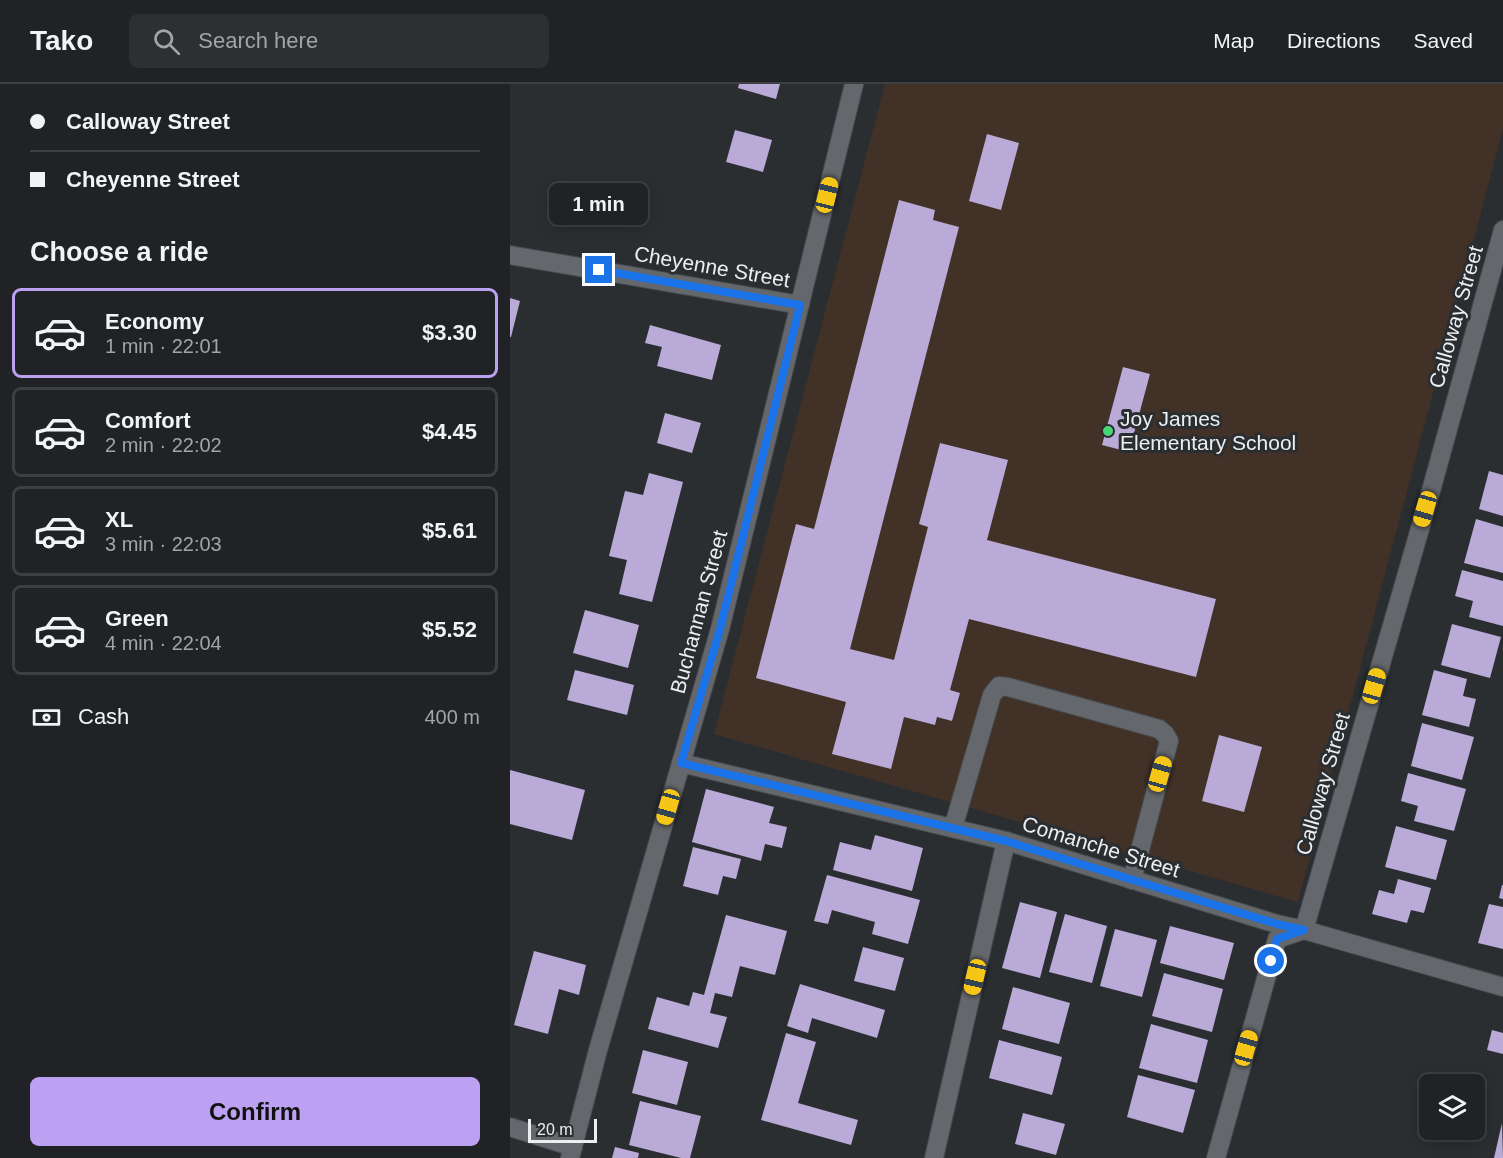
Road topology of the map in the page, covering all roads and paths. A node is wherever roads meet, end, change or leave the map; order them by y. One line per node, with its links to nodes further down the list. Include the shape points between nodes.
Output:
1 (854, 84): 4 (street, Buchannan Street)
2 (1503, 230): 9 (street, Calloway Street)
3 (510, 255): 4 (street, Cheyenne Street)
4 (800, 305): 5 (street, Buchannan Street, via 720,629)
5 (681, 763): 6 (street, Comanche Street); 12 (street, Buchannan Street)
6 (953, 828): 7 (street, Comanche Street); 8 (street, via 992,696 999,686 1159,729 1169,741)
7 (1006, 841): 8 (street, Comanche Street); 13 (street)
8 (1132, 880): 9 (street, Comanche Street)
9 (1304, 930): 10 (street, Comanche Street); 14 (street, via 1277,939)
10 (1503, 987)
11 (510, 1127): 12 (street)
12 (572, 1152)
13 (933, 1158)
14 (1216, 1158)

